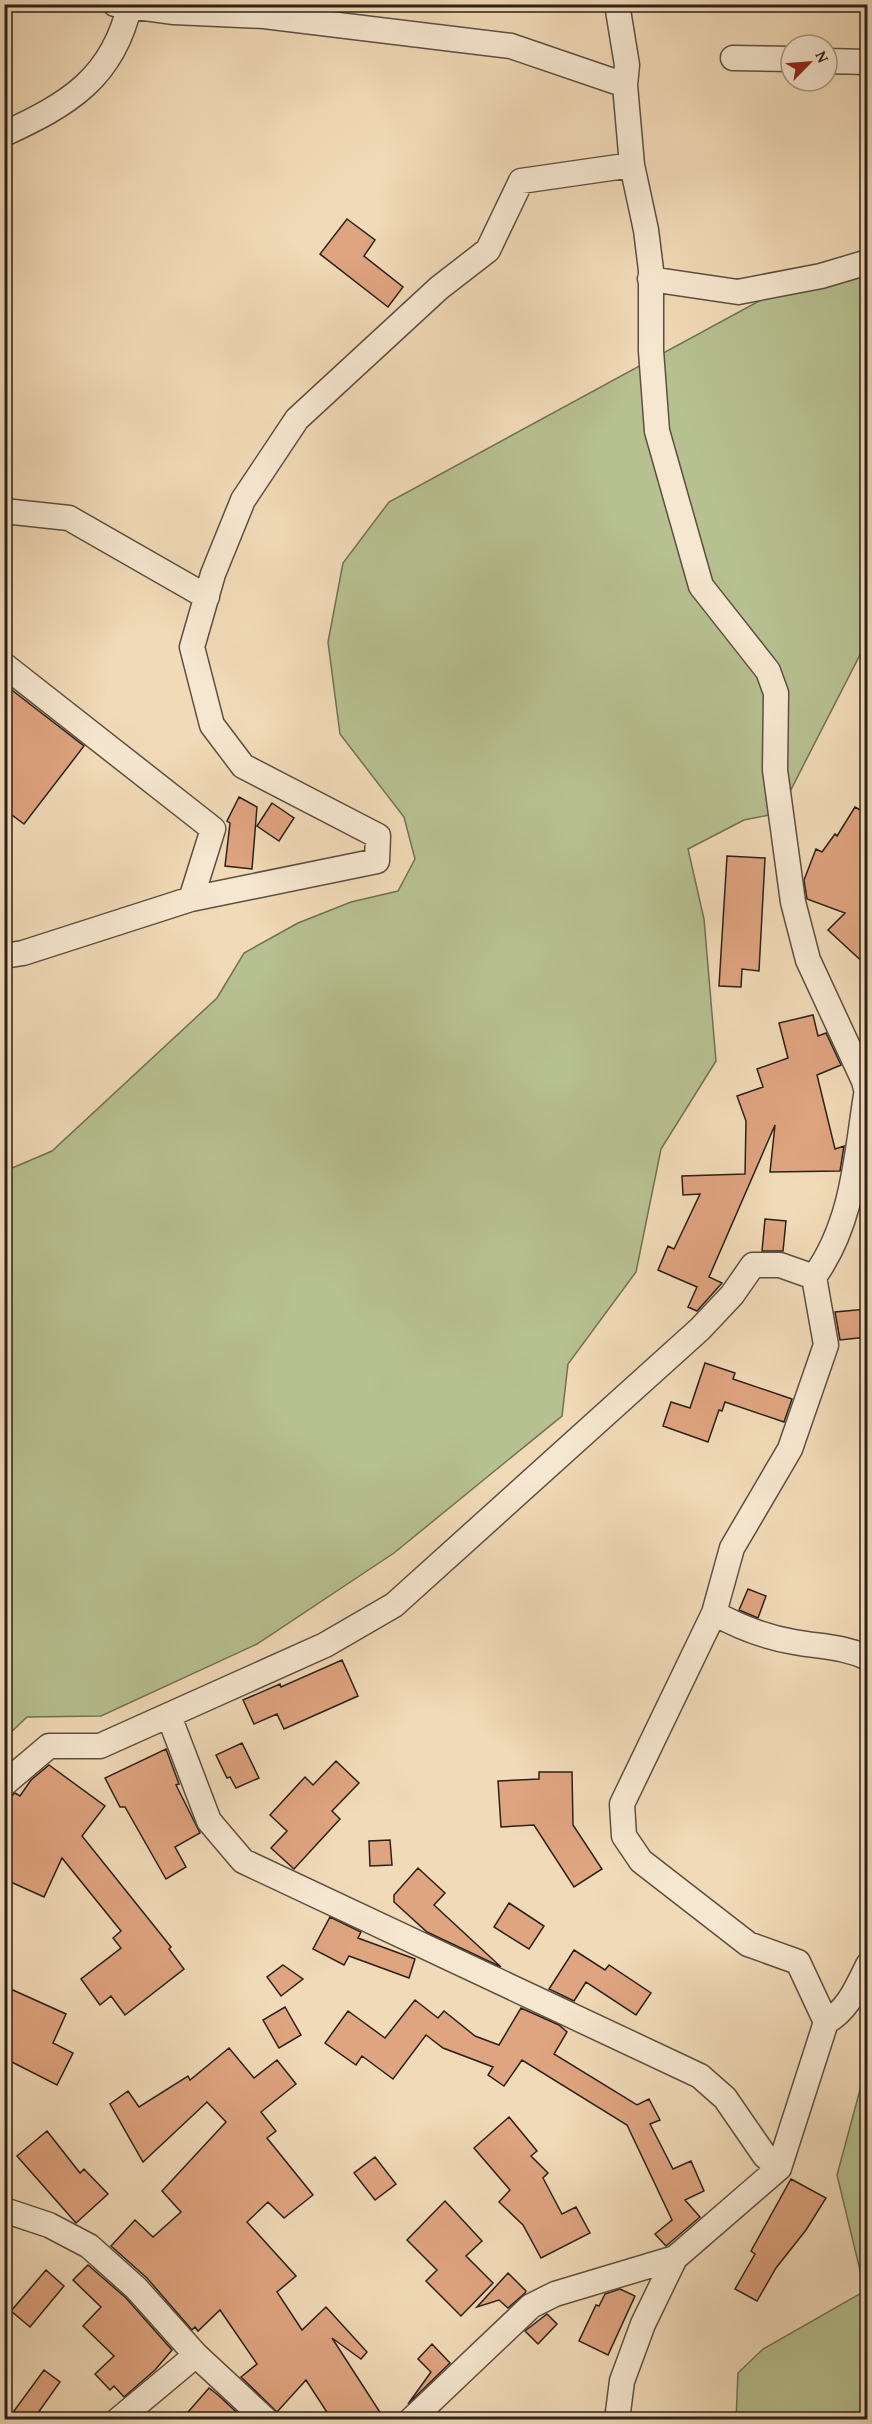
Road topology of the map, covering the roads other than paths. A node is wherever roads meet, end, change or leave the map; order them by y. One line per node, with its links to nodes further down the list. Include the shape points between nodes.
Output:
1 (617, 4): 7 (street)
2 (125, 6): 7 (street, via 264,16 510,46); 8 (street, via 117,46 102,70 48,114)
3 (733, 58): 4 (street)
4 (779, 60)
5 (839, 61): 6 (street)
6 (867, 62)
7 (626, 75): 9 (street)
8 (4, 134)
9 (632, 165): 11 (street, via 646,230); 13 (street, via 521,181 488,250 439,288 297,419 243,500)
10 (867, 262): 11 (street, via 821,276 738,292)
11 (650, 279): 17 (street, via 657,431 701,586 768,671 776,693 775,770 793,902 808,960 864,1081)
12 (4, 511): 13 (street, via 69,518)
13 (207, 597): 15 (street, via 192,647 212,725 243,766 378,836 377,861)
14 (4, 664): 15 (street, via 213,829)
15 (191, 899): 16 (street)
16 (4, 956)
17 (867, 1096): 18 (street, via 847,1214 829,1257)
18 (814, 1277): 19 (street, via 826,1345 790,1449 732,1548); 21 (street, via 780,1265 753,1265 700,1329 394,1605 325,1645)
19 (714, 1613): 20 (street, via 741,1628 793,1642 849,1649); 24 (street, via 622,1804 624,1836 641,1861 748,1944 798,1962)
20 (867, 1658)
21 (169, 1716): 22 (street, via 100,1746 49,1746); 25 (street, via 209,1821 243,1862 700,2076 725,2098 765,2156)
22 (4, 1784)
23 (867, 1965): 24 (street, via 850,1999 837,2016)
24 (826, 2022): 25 (street)
25 (780, 2168): 27 (street)
26 (4, 2210): 28 (street, via 49,2225 89,2246 136,2288)
27 (675, 2258): 31 (street, via 555,2294 531,2306); 32 (street, via 643,2324 622,2382)
28 (196, 2355): 29 (street); 30 (street)
29 (118, 2420)
30 (266, 2420)
31 (411, 2420)
32 (617, 2420)

